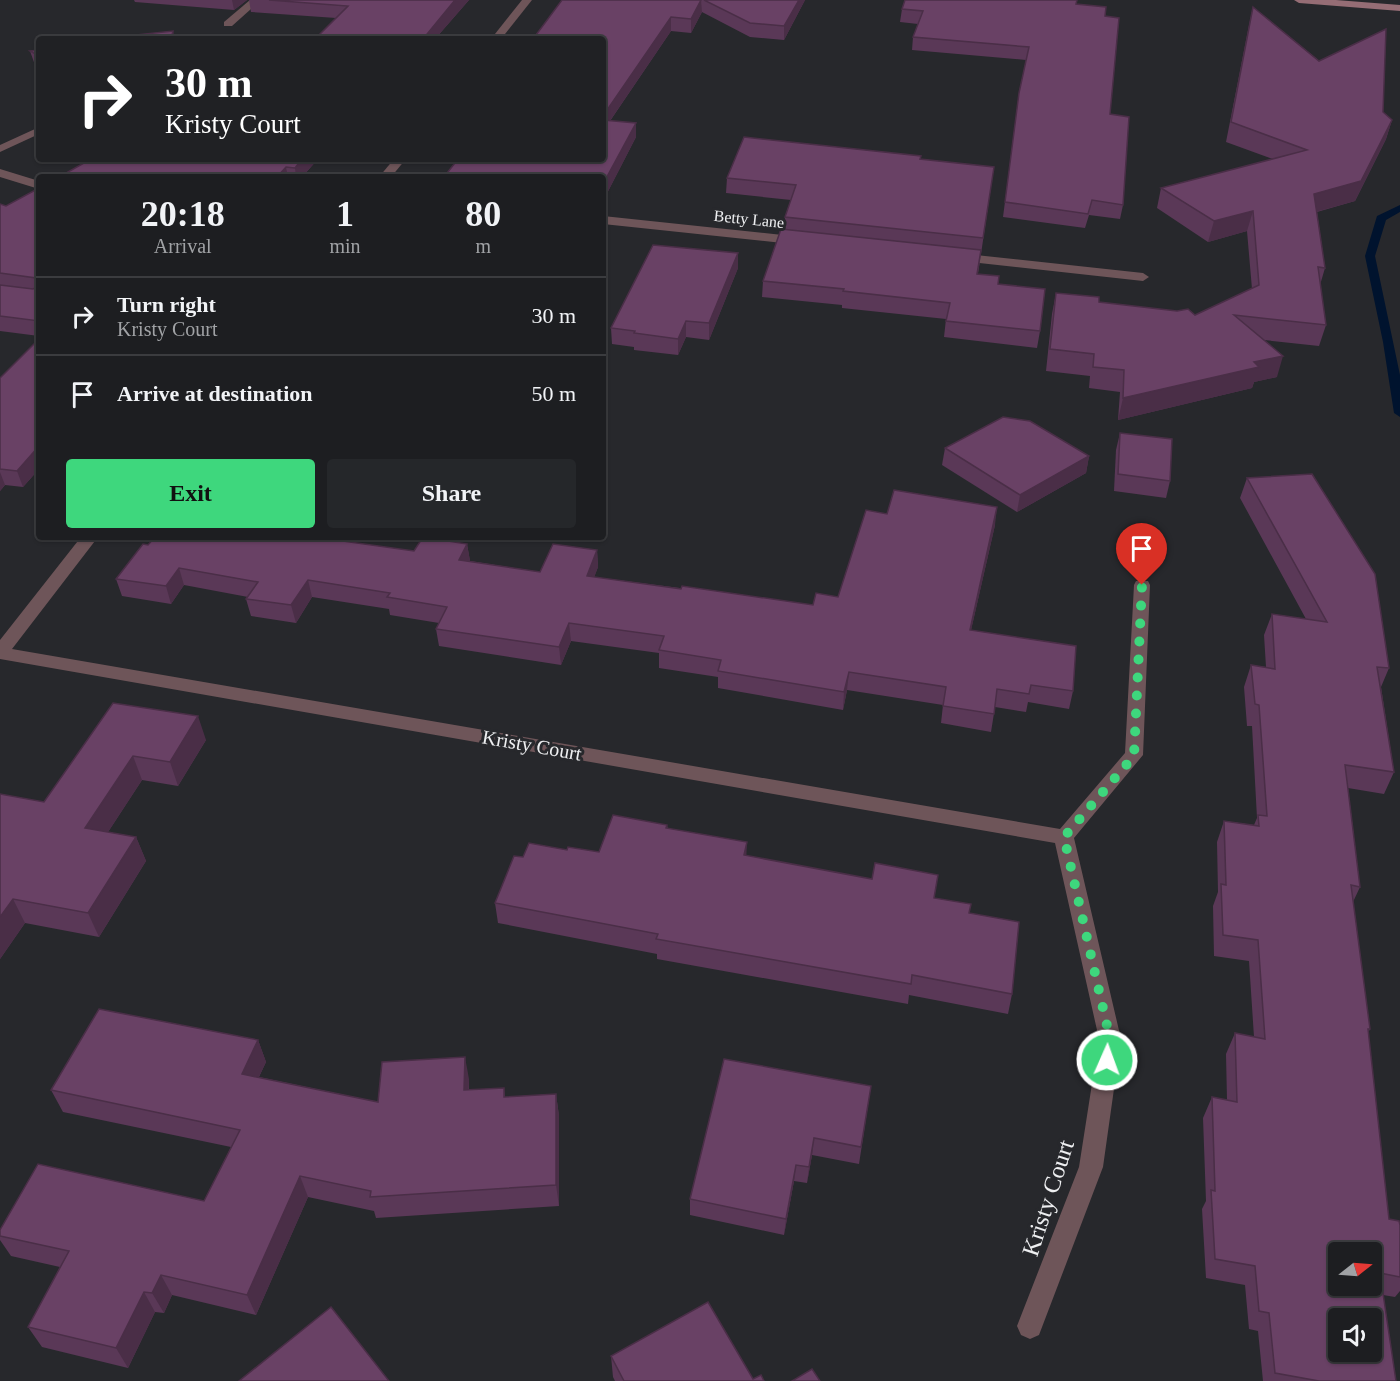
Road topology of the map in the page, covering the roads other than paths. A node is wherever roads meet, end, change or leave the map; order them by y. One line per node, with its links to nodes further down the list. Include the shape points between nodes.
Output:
1 (256, 0): 5 (street)
2 (527, 0): 6 (street)
3 (1299, 0): 4 (street)
4 (1400, 8)
5 (228, 24)
6 (498, 36)
7 (35, 132): 8 (street)
8 (0, 149)
9 (398, 162): 11 (street)
10 (0, 173): 12 (street)
11 (388, 174)
12 (36, 184)
13 (606, 220): 14 (street, Betty Lane)
14 (814, 242)
15 (944, 256): 16 (street)
16 (1143, 277)
17 (88, 540): 19 (street)
18 (1142, 585): 20 (street, via 1134,756)
19 (0, 652): 20 (street, Kristy Court)
20 (1064, 837): 21 (street, Kristy Court, via 1110,1039 1091,1167)
21 (1030, 1326)

